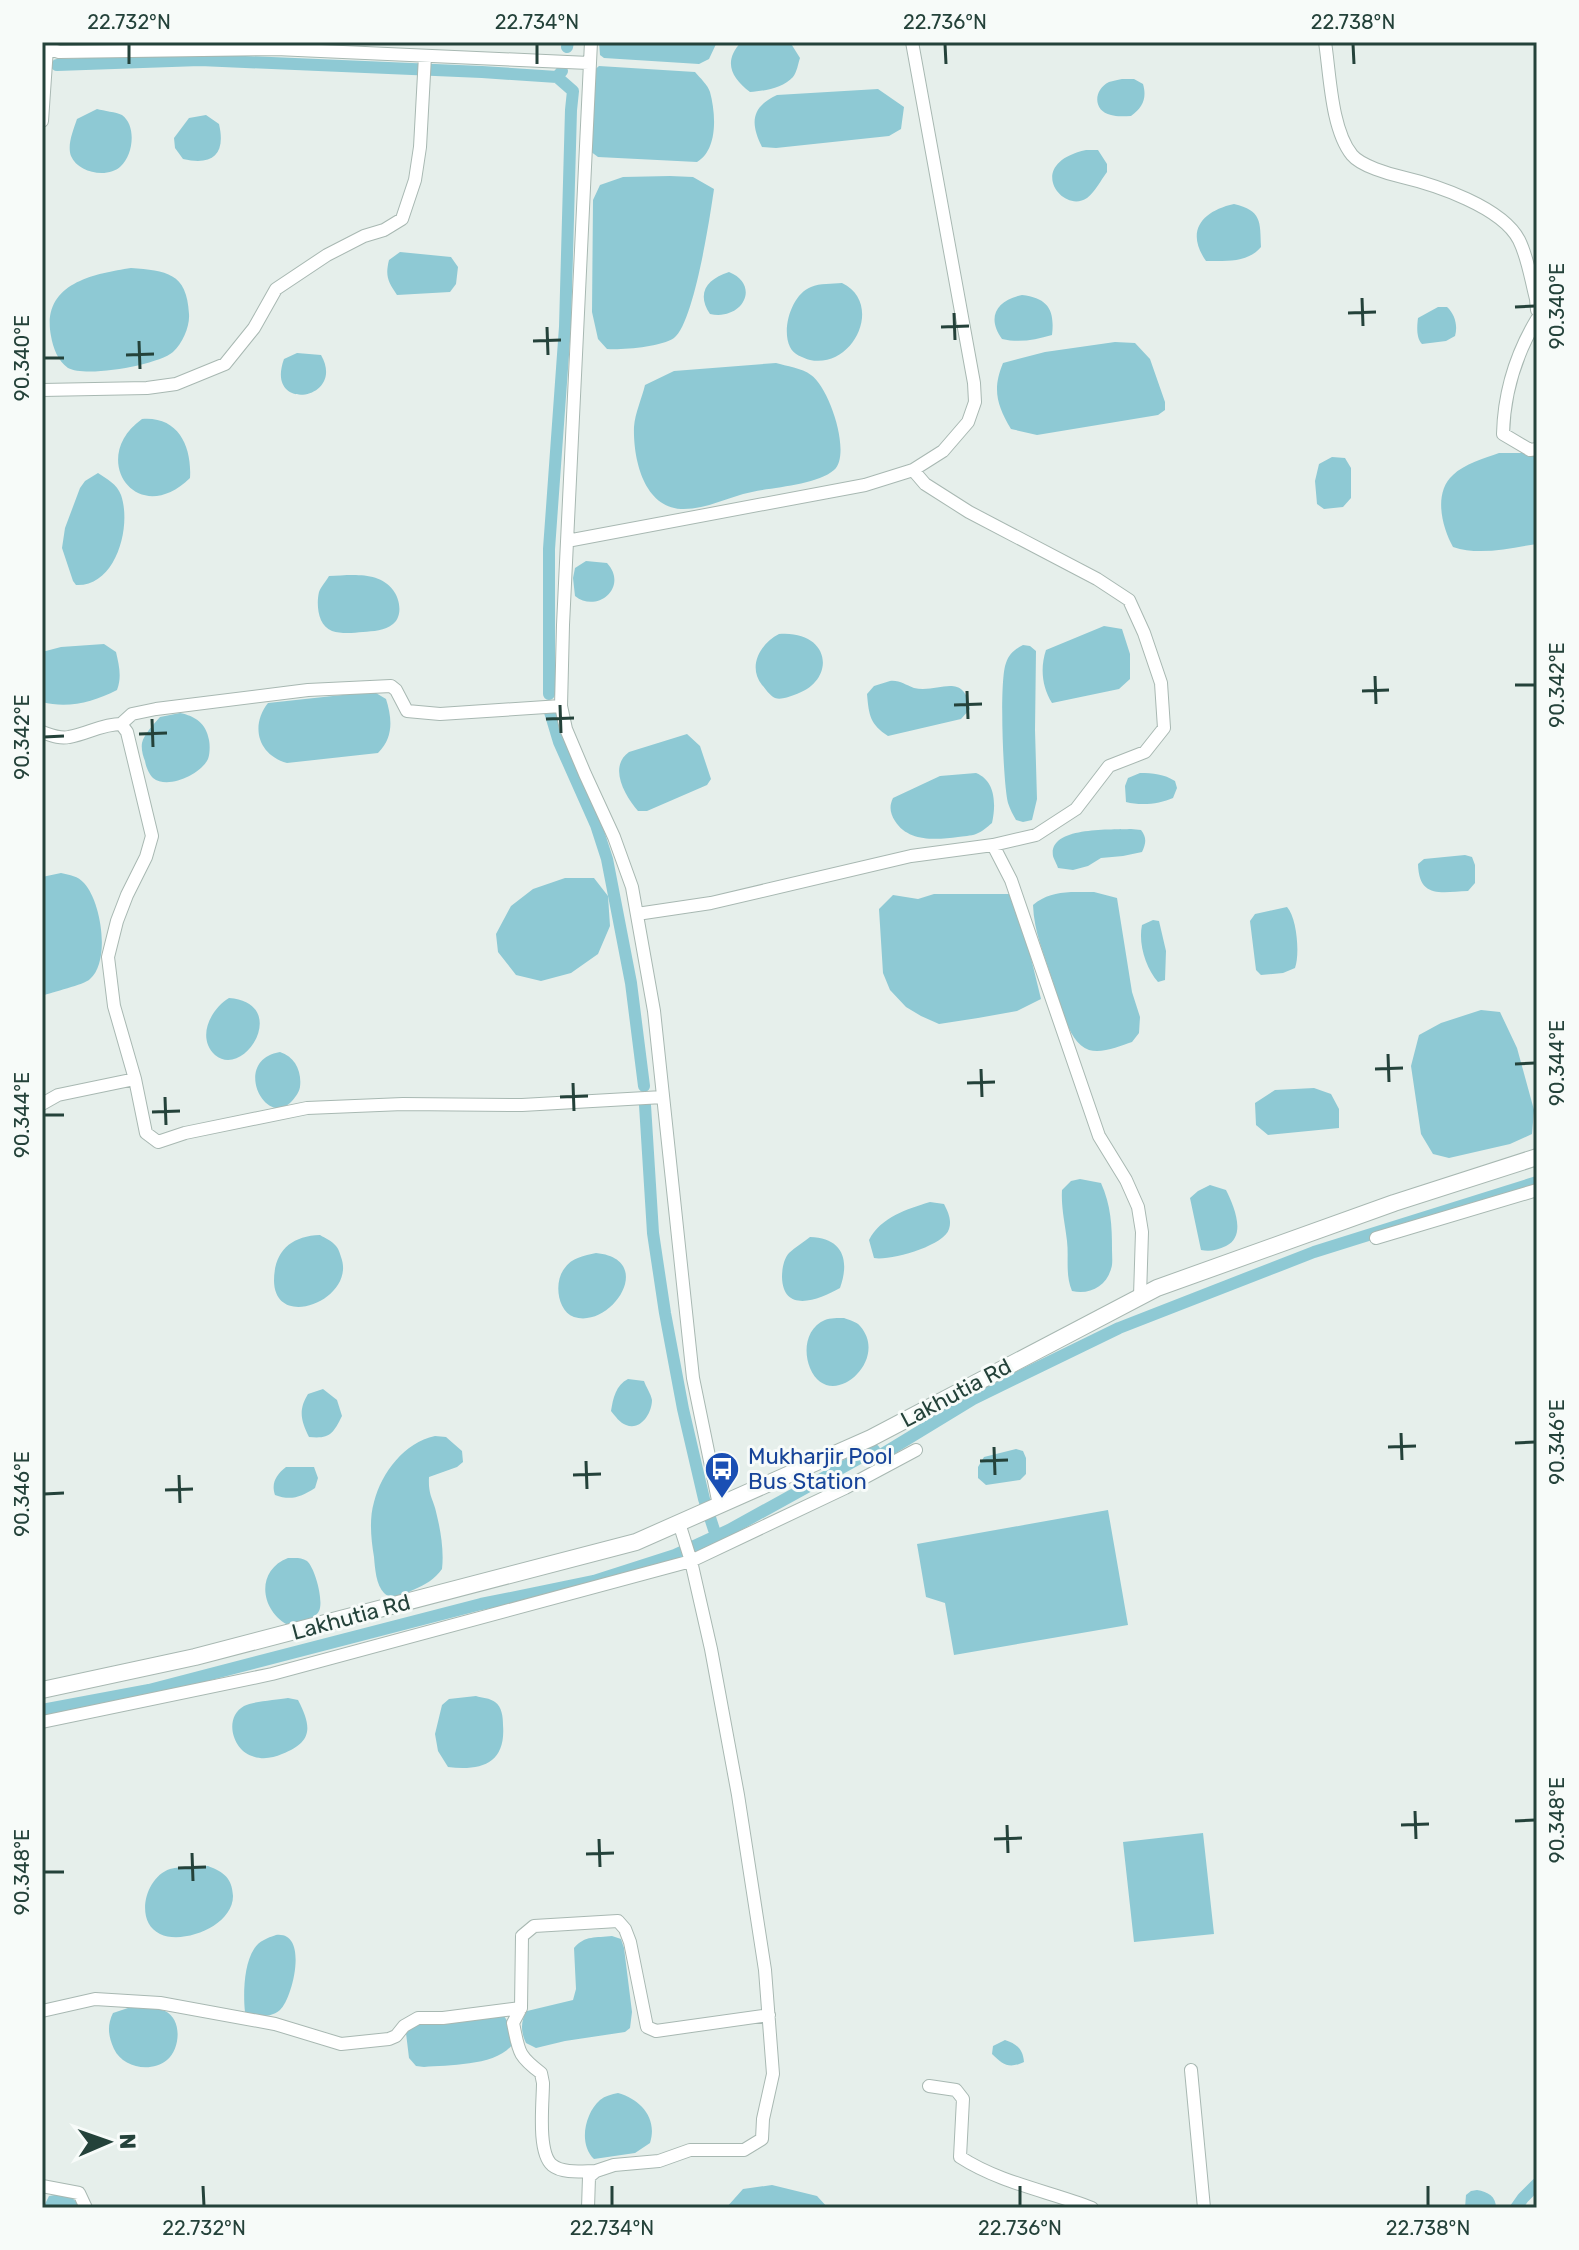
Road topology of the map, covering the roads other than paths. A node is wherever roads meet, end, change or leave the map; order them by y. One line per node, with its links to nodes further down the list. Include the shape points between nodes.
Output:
1 (591, 42): 6 (street)
2 (912, 42): 12 (street, via 975,402 968,422 943,451)
3 (1325, 42): 8 (street, via 1335,120 1353,156 1384,173 1482,206 1507,226 1518,238)
4 (44, 45): 5 (street, via 75,53 276,49); 7 (street)
5 (425, 56): 6 (street); 10 (street, via 417,169 402,219 327,255 276,289 225,364 176,384)
6 (589, 63): 13 (street)
7 (42, 121)
8 (1537, 310)
9 (1537, 319): 11 (street, via 1508,389 1503,434)
10 (42, 390)
11 (1537, 449)
12 (913, 470): 13 (street, via 865,485); 17 (street, via 969,512 1129,600 1161,683 1164,728 1145,752 1109,766 1076,809 1036,835)
13 (567, 541): 14 (street)
14 (561, 706): 15 (street, via 478,713 407,711 391,686 308,690 156,709 132,714); 18 (street, via 574,749 614,837)
15 (121, 724): 16 (street, via 69,737); 19 (street, via 152,836 108,957 114,1006)
16 (42, 732)
17 (993, 845): 18 (street, via 911,856 711,903); 25 (street, via 1011,880 1099,1136 1138,1207)
18 (637, 914): 20 (street)
19 (135, 1079): 20 (street, via 146,1133 158,1142 307,1108); 21 (street, via 58,1095)
20 (663, 1097): 27 (street, via 693,1378)
21 (42, 1104)
22 (1537, 1157): 25 (street, Lakhutia Rd, via 1379,1208)
23 (1537, 1190): 24 (street)
24 (1376, 1238)
25 (1140, 1296): 27 (street, Lakhutia Rd, via 871,1438)
26 (916, 1450): 29 (street)
27 (719, 1505): 28 (street, Lakhutia Rd)
28 (679, 1523): 29 (street); 30 (street, Lakhutia Rd, via 636,1542 352,1617)
29 (691, 1561): 31 (street, via 272,1674); 34 (street, via 738,1795)
30 (42, 1690)
31 (42, 1722)
32 (521, 2008): 33 (street, via 418,2018 389,2039 341,2044 275,2024 160,2003 95,1999); 34 (street, via 522,1936 534,1926 618,1921 630,1942 647,2027 656,2031); 37 (street, via 513,2023 521,2055 541,2073 543,2146 549,2161 569,2171)
33 (42, 2011)
34 (769, 2015): 37 (street, via 773,2074 762,2139 744,2150 690,2150)
35 (1191, 2070): 42 (street)
36 (929, 2086): 41 (street, via 956,2090 963,2099 960,2157 979,2169)
37 (596, 2171): 40 (street, via 589,2177)
38 (42, 2186): 39 (street, via 79,2193)
39 (86, 2208)
40 (588, 2208)
41 (1092, 2208)
42 (1204, 2208)

